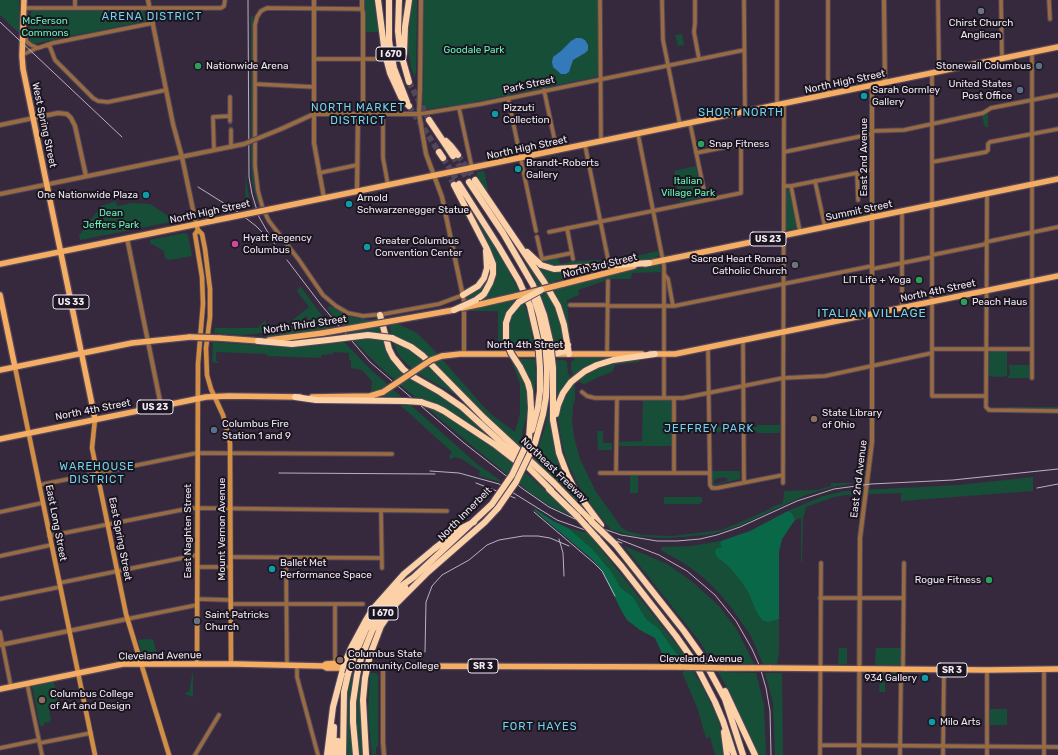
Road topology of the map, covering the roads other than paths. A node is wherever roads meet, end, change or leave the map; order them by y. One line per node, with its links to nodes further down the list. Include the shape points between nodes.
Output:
1 (24, 0): 22 (main road, West Spring Street / US 33)
2 (75, 0): 23 (street)
3 (148, 0): 24 (street)
4 (225, 0): 24 (street, via 221,8)
5 (314, 0): 25 (street)
6 (362, 0): 26 (street)
7 (378, 0): 8 (highway, I 670, via 390,73 401,98 409,106 391,54)
8 (389, 0)
9 (398, 0): 41 (highway, I 670)
10 (409, 0): 41 (highway)
11 (421, 0): 65 (street, bridge)
12 (600, 0): 45 (street)
13 (662, 0): 42 (street, via 663,40)
14 (696, 0): 40 (street, via 694,32)
15 (744, 0): 33 (street)
16 (777, 0): 59 (street)
17 (828, 0): 53 (street)
18 (884, 0): 47 (street)
19 (938, 0): 43 (street)
20 (1001, 0): 36 (street)
21 (1049, 0): 27 (street)
22 (24, 8): 23 (street); 29 (main road, West Spring Street / US 33)
23 (75, 8): 24 (street)
24 (150, 8): 28 (street)
25 (315, 8): 26 (street); 37 (street); 48 (street, via 267,8 258,14 255,25)
26 (362, 10): 38 (street)
27 (1050, 19)
28 (153, 23): 30 (street); 51 (street)
29 (24, 33): 32 (street, via 27,42); 35 (main road, West Spring Street / US 33)
30 (47, 45): 32 (street); 51 (street, via 55,60 98,101 108,102)
31 (1058, 47): 34 (main road, North High Street)
32 (38, 48): 35 (street)
33 (744, 50): 40 (street, Park Street); 61 (street)
34 (1032, 52): 36 (main road, North High Street); 57 (street)
35 (22, 55): 67 (main road, West Spring Street / US 33)
36 (1002, 58): 43 (main road, North High Street)
37 (314, 59): 38 (street); 50 (street)
38 (363, 59): 39 (street); 63 (street)
39 (382, 59)
40 (699, 59): 42 (street, Park Street)
41 (403, 63): 46 (highway, I 670)
42 (668, 65): 45 (street, Park Street); 73 (street)
43 (939, 72): 44 (main road, North High Street)
44 (932, 73): 47 (main road, North High Street); 71 (street)
45 (600, 79): 52 (street, Park Street); 79 (street)
46 (409, 82)
47 (885, 83): 49 (main road, North High Street)
48 (255, 84): 50 (street); 159 (street, via 256,179 267,217 323,295 332,303 356,315)
49 (872, 85): 53 (main road, North High Street); 76 (street, East 2nd Avenue)
50 (314, 87): 62 (street)
51 (166, 90): 88 (street)
52 (544, 90): 56 (street, Park Street); 83 (street)
53 (828, 94): 58 (main road, North High Street)
54 (1058, 95): 57 (street)
55 (230, 98): 66 (street)
56 (508, 98): 60 (street, Park Street); 89 (street)
57 (1032, 100): 71 (street); 78 (street)
58 (784, 104): 59 (main road, North High Street); 85 (street)
59 (777, 105): 61 (main road, North High Street)
60 (459, 108): 65 (street, Park Street, bridge); 93 (street)
61 (745, 112): 70 (main road, North High Street)
62 (314, 114): 63 (street, Park Street); 81 (street, bridge, via 244,144); 96 (street, via 314,149)
63 (360, 114): 64 (street, Park Street); 92 (street)
64 (383, 114): 65 (street, Park Street, bridge); 103 (street, via 383,158)
65 (419, 114): 98 (street, bridge, via 426,154)
66 (230, 116): 69 (street); 82 (street, via 213,117)
67 (33, 118): 72 (street); 97 (street, via 58,113 65,113 72,118); 101 (main road, West Spring Street / US 33)
68 (429, 120): 87 (highway)
69 (230, 121)
70 (690, 123): 73 (main road, North High Street); 86 (street)
71 (932, 124): 76 (street, via 900,131); 91 (street)
72 (0, 125)
73 (680, 125): 77 (main road, North High Street)
74 (1058, 129): 78 (street)
75 (231, 130): 81 (street)
76 (872, 132): 85 (street); 94 (street, East 2nd Avenue)
77 (638, 134): 79 (main road, North High Street); 113 (street)
78 (1032, 134): 91 (street, via 990,142 986,152); 102 (street)
79 (601, 142): 80 (main road, North High Street)
80 (585, 145): 83 (main road, North High Street); 117 (street)
81 (231, 147): 82 (street)
82 (214, 150): 88 (street)
83 (557, 150): 89 (main road, North High Street)
84 (438, 152): 90 (highway)
85 (784, 152): 104 (street)
86 (696, 153): 110 (street); 110 (street, via 741,144 741,193)
87 (456, 156)
88 (182, 157): 97 (street); 118 (street)
89 (521, 158): 93 (main road, North High Street); 122 (street)
90 (442, 159)
91 (932, 162): 112 (street)
92 (357, 165): 96 (street); 106 (street)
93 (472, 168): 98 (main road, North High Street)
94 (872, 170): 95 (street); 115 (street, East 2nd Avenue)
95 (857, 172): 100 (street); 111 (street)
96 (319, 173): 109 (street)
97 (86, 176): 101 (street)
98 (435, 176): 103 (main road, North High Street); 149 (street)
99 (1058, 179): 102 (main road, Summit Street / US 23)
100 (815, 181): 105 (street); 119 (street)
101 (47, 184): 107 (street); 131 (main road, West Spring Street / US 33)
102 (1032, 184): 108 (main road, Summit Street / US 23); 125 (street)
103 (388, 185): 106 (main road, North High Street)
104 (784, 186): 105 (street); 126 (street)
105 (791, 186): 124 (street)
106 (357, 191): 109 (main road, North High Street)
107 (0, 194)
108 (987, 194): 112 (main road, Summit Street / US 23); 130 (street)
109 (324, 198): 118 (main road, North High Street, bridge, via 227,218)
110 (706, 200): 113 (street)
111 (858, 200)
112 (932, 205): 114 (main road, Summit Street / US 23); 133 (street)
113 (653, 211): 117 (street); 136 (street)
114 (902, 211): 115 (main road, Summit Street / US 23); 138 (street)
115 (872, 218): 119 (main road, Summit Street / US 23); 140 (street, East 2nd Avenue)
116 (503, 221): 137 (highway, via 534,260 545,267 561,269); 165 (highway, North Innerbelt / I 670, via 472,181 533,285 541,305); 166 (highway, via 558,306)
117 (600, 222): 120 (street); 135 (street)
118 (197, 227): 128 (main road, North High Street); 171 (main road, East Naghten Street, via 195,234 202,277 203,304); 179 (main road, Mount Vernon Avenue, via 202,234 210,289)
119 (825, 227): 124 (main road, Summit Street / US 23)
120 (567, 228): 123 (street); 132 (street)
121 (1058, 228): 125 (street)
122 (536, 231)
123 (549, 232)
124 (800, 232): 126 (main road, Summit Street / US 23)
125 (1032, 233): 130 (street); 144 (street)
126 (784, 236): 136 (main road, Summit Street / US 23); 145 (street)
127 (537, 237): 132 (street, via 542,259)
128 (127, 238): 131 (main road, North High Street); 162 (street)
129 (481, 238): 149 (highway, via 486,255 486,273 478,286); 151 (highway, via 488,249 493,269 492,279); 165 (highway, North Innerbelt / I 670, via 456,184 500,246 519,280)
130 (986, 243): 133 (street); 147 (street)
131 (60, 252): 139 (main road, North High Street); 172 (main road, East Spring Street / US 33)
132 (572, 253): 134 (street)
133 (932, 256): 138 (street); 152 (street)
134 (573, 259)
135 (608, 259)
136 (663, 260): 137 (main road, North 3rd Street / US 23); 141 (street)
137 (649, 263): 146 (main road, North 3rd Street / US 23, bridge)
138 (902, 263): 140 (street); 157 (street)
139 (0, 264)
140 (872, 268): 145 (street); 160 (street, East 2nd Avenue)
141 (664, 274): 155 (street); 156 (street, via 668,279)
142 (1058, 276): 144 (main road, North 4th Street / US 23)
143 (608, 281): 154 (street)
144 (1032, 281): 147 (main road, North 4th Street / US 23); 169 (street)
145 (784, 284): 156 (street); 161 (street)
146 (541, 290): 150 (highway, bridge)
147 (986, 290): 152 (main road, North 4th Street / US 23); 168 (street)
148 (0, 295): 181 (main road, East Long Street)
149 (462, 295): 159 (street, via 439,304); 173 (street)
150 (518, 299): 151 (main road); 203 (highway, bridge, via 506,323 506,340 530,390)
151 (480, 301): 158 (highway, bridge)
152 (932, 301): 157 (main road, North 4th Street / US 23); 170 (street)
153 (570, 305): 154 (street)
154 (607, 306): 155 (street); 176 (street)
155 (664, 306): 156 (street); 178 (street)
156 (673, 306)
157 (902, 308): 160 (main road, North 4th Street / US 23)
158 (454, 310): 164 (main road, North Third Street, bridge, via 300,337)
159 (382, 314): 198 (highway, via 392,348 404,365 412,373 451,394); 216 (highway, via 389,349 403,369 462,407 524,462)
160 (872, 314): 161 (main road, North 4th Street / US 23); 180 (street, East 2nd Avenue)
161 (784, 332): 163 (main road, North 4th Street / US 23); 184 (street)
162 (148, 340): 164 (main road, North Third Street, bridge, via 182,337); 172 (main road, North Third Street); 196 (street)
163 (743, 340): 167 (main road, North 4th Street / US 23); 186 (street)
164 (258, 341): 198 (highway, Northeast Freeway, bridge, via 292,344 368,335 392,338 423,356)
165 (545, 341): 182 (highway, North Innerbelt / I 670, bridge); 182 (highway, North Innerbelt / I 670, bridge)
166 (568, 345): 174 (highway, via 565,351); 175 (highway)
167 (708, 347): 178 (main road, North 4th Street / US 23); 188 (street)
168 (986, 349): 169 (street); 170 (street); 189 (street)
169 (1032, 349): 185 (street)
170 (932, 351): 180 (street); 189 (street, via 932,396)
171 (199, 352): 179 (main road); 194 (main road, East Naghten Street)
172 (81, 353): 181 (main road, North Third Street); 199 (main road, East Spring Street / US 33)
173 (464, 354): 174 (main road, North 4th Street / US 23); 191 (main road, North 4th Street / US 23, bridge, via 431,360 383,392 370,396)
174 (555, 354): 175 (main road, North 4th Street / US 23)
175 (569, 354): 176 (main road, North 4th Street / US 23)
176 (607, 354): 177 (main road, North 4th Street / US 23)
177 (655, 354): 178 (main road, North 4th Street / US 23); 200 (highway, via 608,361 581,374 563,393)
178 (664, 354): 193 (street)
179 (206, 357): 190 (main road, Mount Vernon Avenue, via 207,375)
180 (871, 365): 184 (street, via 825,376); 242 (street, East 2nd Avenue, via 872,442 860,538)
181 (15, 367): 183 (main road, North Third Street); 201 (main road, East Long Street)
182 (547, 368): 200 (highway, I 670); 203 (highway, North Innerbelt / I 670); 298 (highway, North Innerbelt, bridge, via 543,414 535,443 516,482 485,522 428,572 396,604 381,626 365,678 363,708)
183 (0, 370)
184 (784, 378): 186 (street); 212 (street)
185 (1032, 378)
186 (743, 386): 188 (street); 213 (street)
187 (582, 392): 192 (street, via 590,397)
188 (709, 392): 195 (street); 211 (street)
189 (986, 396): 197 (street, via 988,410)
190 (215, 397): 191 (main road, North 4th Street / US 23); 194 (main road, North 4th Street / US 23); 205 (main road, Mount Vernon Avenue, via 226,424)
191 (296, 397): 216 (highway, Northeast Freeway, bridge, via 316,400 421,402 436,407 494,444)
192 (617, 398): 193 (street); 209 (street)
193 (664, 398): 195 (street)
194 (197, 399): 196 (main road, North 4th Street / US 23); 204 (main road, East Naghten Street)
195 (674, 399): 210 (street)
196 (161, 406): 199 (main road, North 4th Street / US 23)
197 (1058, 411)
198 (484, 418): 226 (highway, Northeast Freeway, bridge)
199 (95, 419): 201 (main road, North 4th Street / US 23); 207 (main road, East Spring Street, via 92,444)
200 (554, 428): 226 (highway, I 670, bridge, via 559,453 579,497)
201 (28, 433): 202 (main road, North 4th Street / US 23); 215 (main road, East Long Street)
202 (0, 438)
203 (529, 439): 223 (highway, North Innerbelt / I 670, bridge, via 512,475 492,504)
204 (197, 453): 205 (street); 207 (street); 218 (main road, East Naghten Street)
205 (231, 453): 206 (street); 219 (main road, Mount Vernon Avenue)
206 (392, 454)
207 (97, 473): 215 (street); 224 (main road, East Spring Street)
208 (600, 473): 209 (street)
209 (616, 473): 210 (street)
210 (674, 473): 211 (street)
211 (709, 473): 213 (street, via 710,485 714,488)
212 (783, 475): 213 (street); 214 (street)
213 (744, 482)
214 (783, 482)
215 (39, 485): 217 (main road, East Long Street)
216 (551, 490): 276 (highway, Northeast Freeway, bridge, via 622,567 695,663)
217 (42, 504): 222 (street); 225 (main road, East Long Street)
218 (197, 508): 219 (street); 224 (street); 228 (main road, East Naghten Street)
219 (231, 508): 220 (street); 230 (main road, Mount Vernon Avenue)
220 (382, 510): 221 (street); 232 (street)
221 (447, 511)
222 (0, 512)
223 (474, 522): 239 (highway, North Innerbelt / I 670); 258 (highway, via 460,529 404,574 372,610 357,634)
224 (107, 524): 225 (street); 238 (main road, East Spring Street)
225 (49, 536): 227 (main road, East Long Street)
226 (615, 544): 271 (highway, Northeast Freeway / I 670, via 684,631)
227 (51, 545): 229 (street); 240 (main road, East Long Street)
228 (197, 555): 235 (main road, East Naghten Street); 238 (street)
229 (0, 556)
230 (231, 557): 231 (street); 236 (main road, Mount Vernon Avenue)
231 (286, 557): 232 (street); 247 (street)
232 (382, 558): 237 (street)
233 (821, 563): 241 (street)
234 (904, 563): 243 (street)
235 (197, 567): 236 (street); 245 (main road, East Naghten Street)
236 (231, 568): 246 (main road, Mount Vernon Avenue)
237 (382, 568)
238 (117, 571): 240 (street); 250 (main road, East Spring Street)
239 (414, 577): 275 (highway, North Innerbelt, bridge, via 397,589 366,629); 297 (highway, I 670, bridge, via 379,620 362,655 353,702)
240 (59, 585): 244 (street); 251 (main road, East Long Street)
241 (820, 598): 242 (street); 263 (street)
242 (860, 598): 243 (street); 264 (street, East 2nd Avenue)
243 (904, 598): 265 (street)
244 (0, 599)
245 (197, 602): 246 (street); 250 (street); 256 (main road, East Naghten Street)
246 (231, 602): 247 (street); 257 (main road, Mount Vernon Avenue)
247 (287, 604): 248 (street); 259 (street)
248 (335, 604): 249 (street); 254 (street)
249 (363, 604)
250 (127, 619): 251 (street); 255 (main road, East Spring Street)
251 (70, 631): 253 (street); 270 (main road, East Long Street)
252 (0, 632): 253 (street)
253 (1, 644): 273 (street)
254 (335, 663): 258 (main road, Cleveland Avenue / SR 3); 261 (main road, Cleveland Avenue / SR 3)
255 (140, 664): 256 (main road, Cleveland Avenue / SR 3); 270 (main road, Cleveland Avenue / SR 3); 290 (main road, East Spring Street)
256 (197, 664): 257 (main road, Cleveland Avenue / SR 3)
257 (231, 664): 259 (main road, Cleveland Avenue / SR 3)
258 (344, 665): 261 (main road, Cleveland Avenue / SR 3, via 340,668); 262 (main road, Cleveland Avenue / SR 3); 275 (highway)
259 (287, 666): 260 (main road, Cleveland Avenue / SR 3)
260 (297, 666): 261 (main road, Cleveland Avenue / SR 3); 292 (street, via 297,677)
261 (323, 666)
262 (383, 666): 263 (main road, Cleveland Avenue / SR 3, bridge); 299 (street)
263 (820, 669): 264 (main road, Cleveland Avenue / SR 3); 280 (street)
264 (860, 669): 265 (main road, Cleveland Avenue / SR 3); 281 (street, East 2nd Avenue)
265 (902, 669): 267 (main road, Cleveland Avenue / SR 3); 282 (street)
266 (1058, 669): 269 (main road, Cleveland Avenue / SR 3)
267 (944, 670): 268 (main road, Cleveland Avenue / SR 3); 283 (street)
268 (987, 670): 269 (main road, Cleveland Avenue / SR 3); 284 (street)
269 (1044, 670): 285 (street)
270 (78, 673): 272 (main road, Cleveland Avenue); 278 (main road, East Long Street)
271 (716, 682): 302 (highway, Northeast Freeway / I 670, via 730,712); 303 (highway, via 724,688)
272 (27, 683): 273 (main road, Cleveland Avenue); 279 (street)
273 (11, 687): 274 (main road, Cleveland Avenue)
274 (0, 689)
275 (340, 691): 293 (highway); 294 (highway); 295 (highway); 296 (highway, North Innerbelt)
276 (715, 702): 300 (highway, via 724,732); 301 (highway, Northeast Freeway)
277 (219, 715): 291 (street)
278 (90, 733): 279 (street); 289 (main road, East Long Street)
279 (39, 742): 287 (street); 288 (street)
280 (820, 745): 281 (street); 304 (street)
281 (860, 745): 282 (street); 305 (street, East 2nd Avenue)
282 (900, 746): 283 (street); 306 (street)
283 (943, 746): 284 (street); 307 (street)
284 (987, 746): 285 (street); 308 (street)
285 (1044, 746): 286 (street); 309 (street)
286 (1058, 747)
287 (0, 748)
288 (42, 755)
289 (95, 755)
290 (169, 755)
291 (195, 755)
292 (318, 755)
293 (327, 755)
294 (333, 755)
295 (338, 755)
296 (343, 755)
297 (356, 755)
298 (366, 755)
299 (384, 755)
300 (727, 755)
301 (734, 755)
302 (743, 755)
303 (755, 755)
304 (820, 755)
305 (859, 755)
306 (900, 755)
307 (943, 755)
308 (987, 755)
309 (1044, 755)

